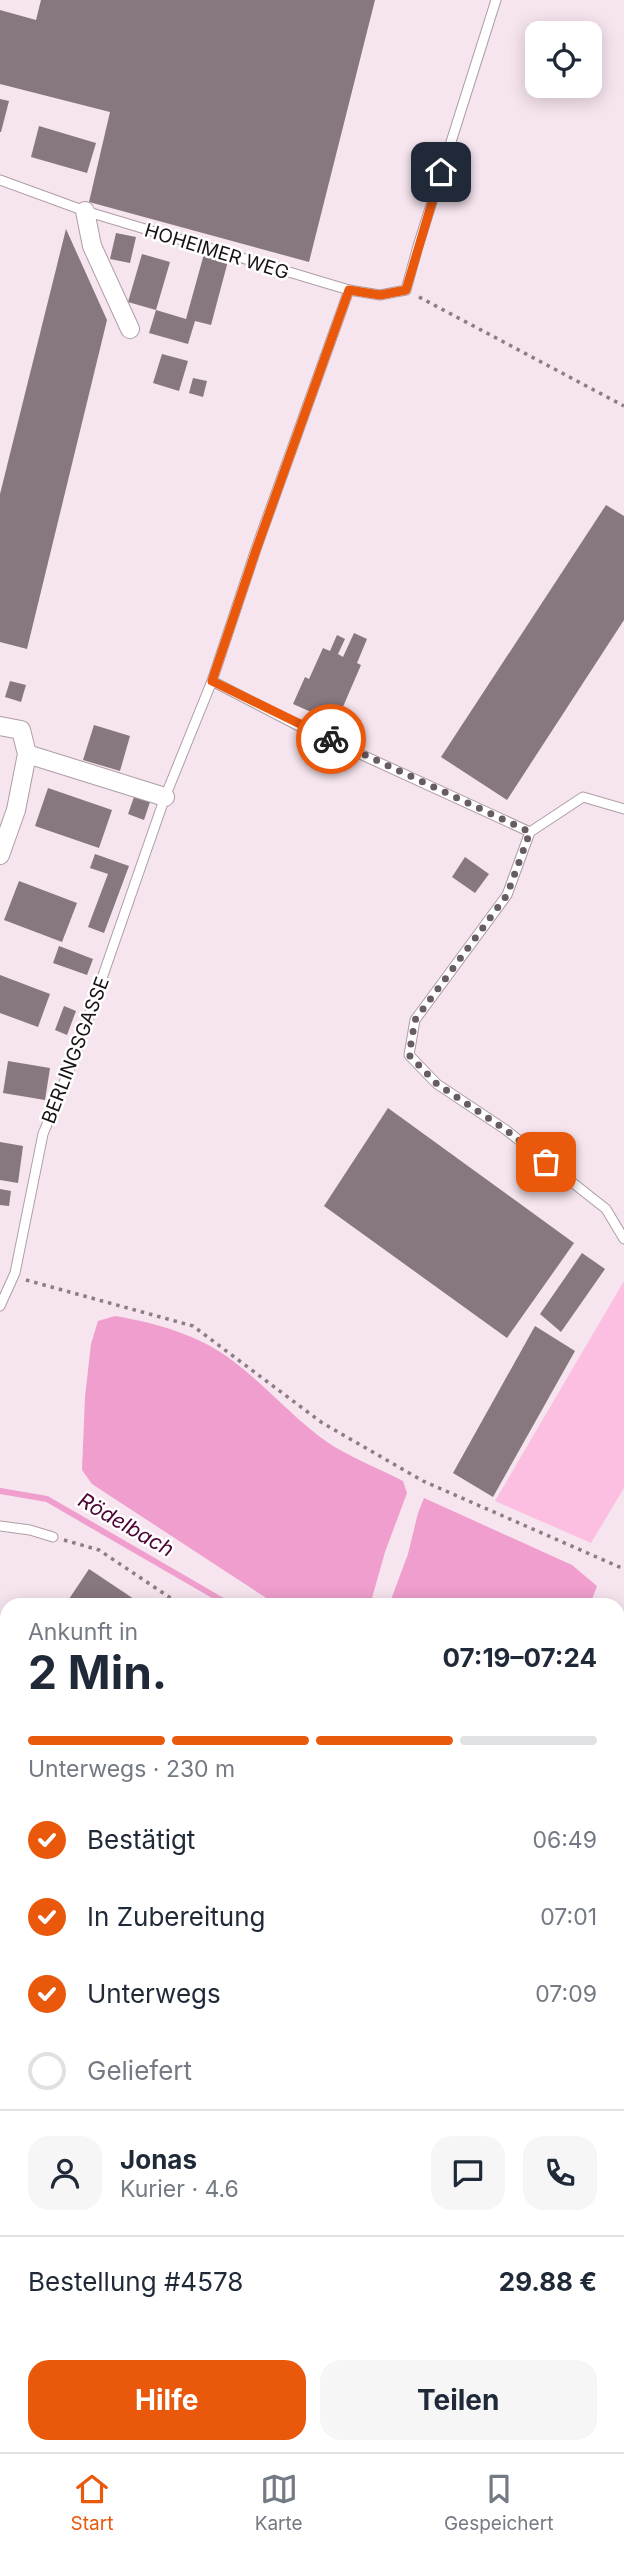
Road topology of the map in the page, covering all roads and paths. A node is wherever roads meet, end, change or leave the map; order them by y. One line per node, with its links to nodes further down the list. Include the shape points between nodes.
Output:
1 (496, 0): 5 (lane)
2 (0, 180): 3 (lane, HOHEIMER WEG)
3 (85, 211): 4 (lane, HOHEIMER WEG); 6 (street, via 92,246)
4 (349, 290): 5 (lane, via 380,295); 8 (lane, BERLINGSGASSE)
5 (406, 290): 7 (path)
6 (130, 329)
7 (624, 406)
8 (212, 681): 11 (lane, BERLINGSGASSE); 13 (lane)
9 (0, 726): 10 (street, via 21,730)
10 (27, 754): 11 (street); 14 (street, via 16,810)
11 (165, 797): 16 (lane, BERLINGSGASSE, via 43,1134)
12 (624, 809): 13 (lane, via 583,797)
13 (530, 832): 15 (lane, via 507,895 415,1020 409,1055 437,1084 506,1130 606,1209)
14 (0, 856)
15 (624, 1239)
16 (14, 1276): 17 (lane, BERLINGSGASSE); 20 (path, via 193,1326 321,1422 423,1481)
17 (0, 1306)
18 (0, 1526): 19 (lane)
19 (53, 1537): 21 (path, via 99,1549)
20 (624, 1569)
21 (171, 1598)

